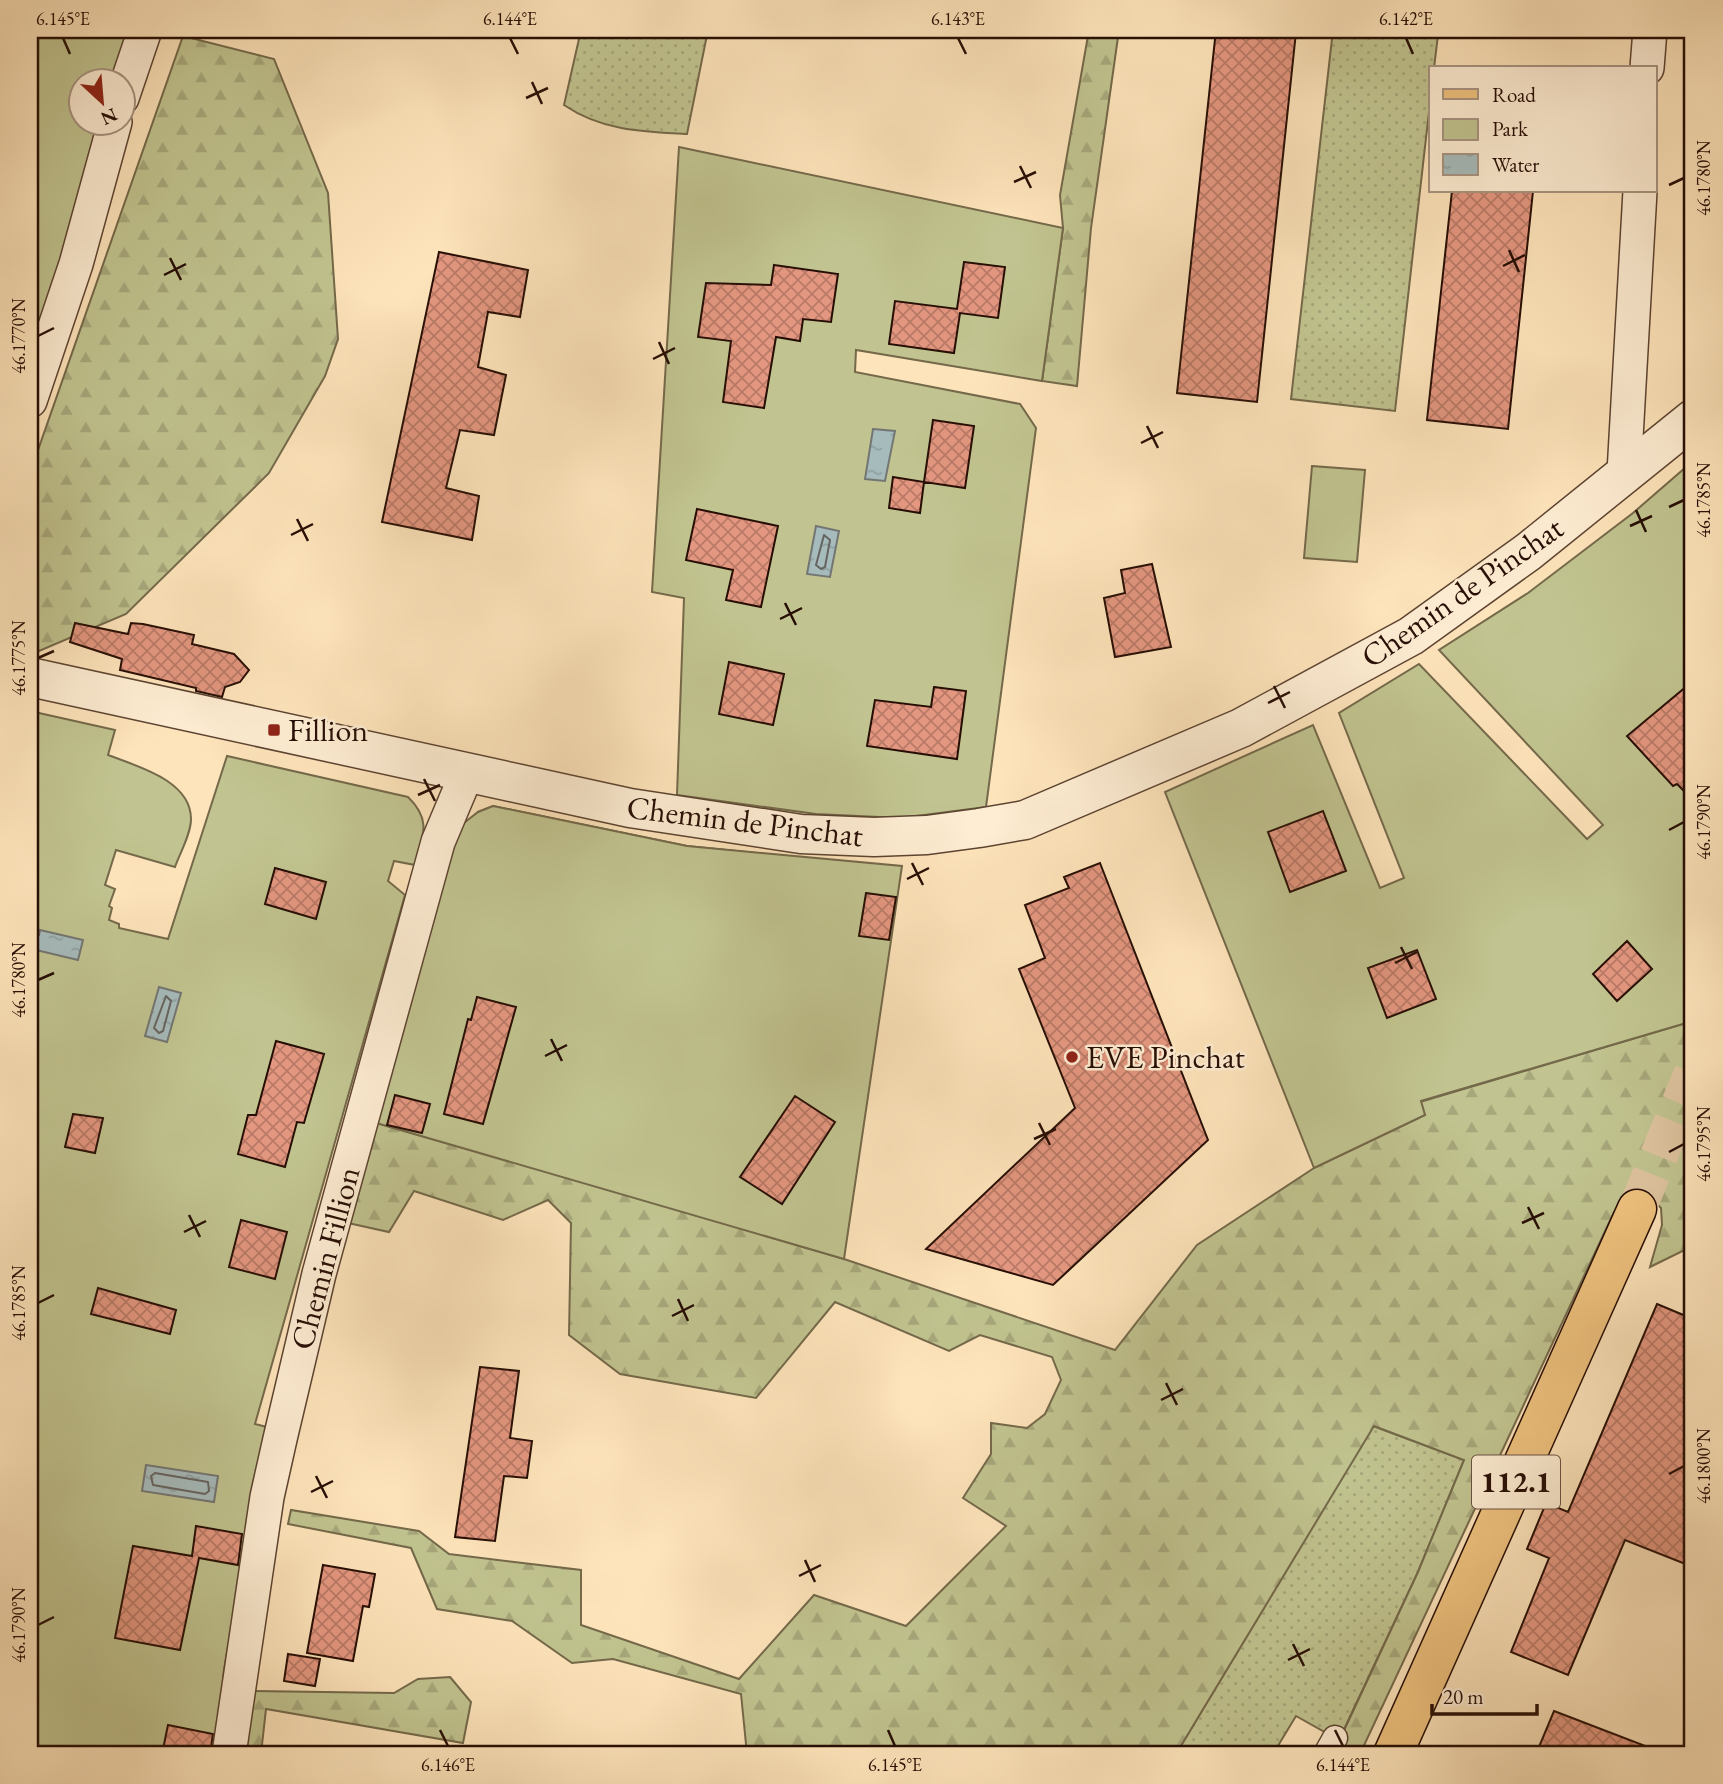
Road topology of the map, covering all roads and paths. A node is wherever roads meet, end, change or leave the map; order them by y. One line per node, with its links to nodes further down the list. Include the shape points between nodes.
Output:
1 (145, 30): 3 (street)
2 (1650, 30): 4 (street)
3 (133, 66)
4 (1647, 66)
5 (111, 136): 7 (street, via 76,264)
6 (1640, 192): 9 (street)
7 (30, 401)
8 (1693, 419): 9 (street, Chemin de Pinchat)
9 (1623, 474): 11 (street, Chemin de Pinchat, via 1528,552 1411,636 1241,728 1025,820 927,835 801,834 630,808)
10 (30, 677): 11 (street, Chemin de Pinchat)
11 (467, 773): 13 (street, Chemin Fillion, via 438,842 319,1274 267,1497)
12 (1637, 1209): 14 (main road, 112.1)
13 (229, 1754)
14 (1393, 1754)

